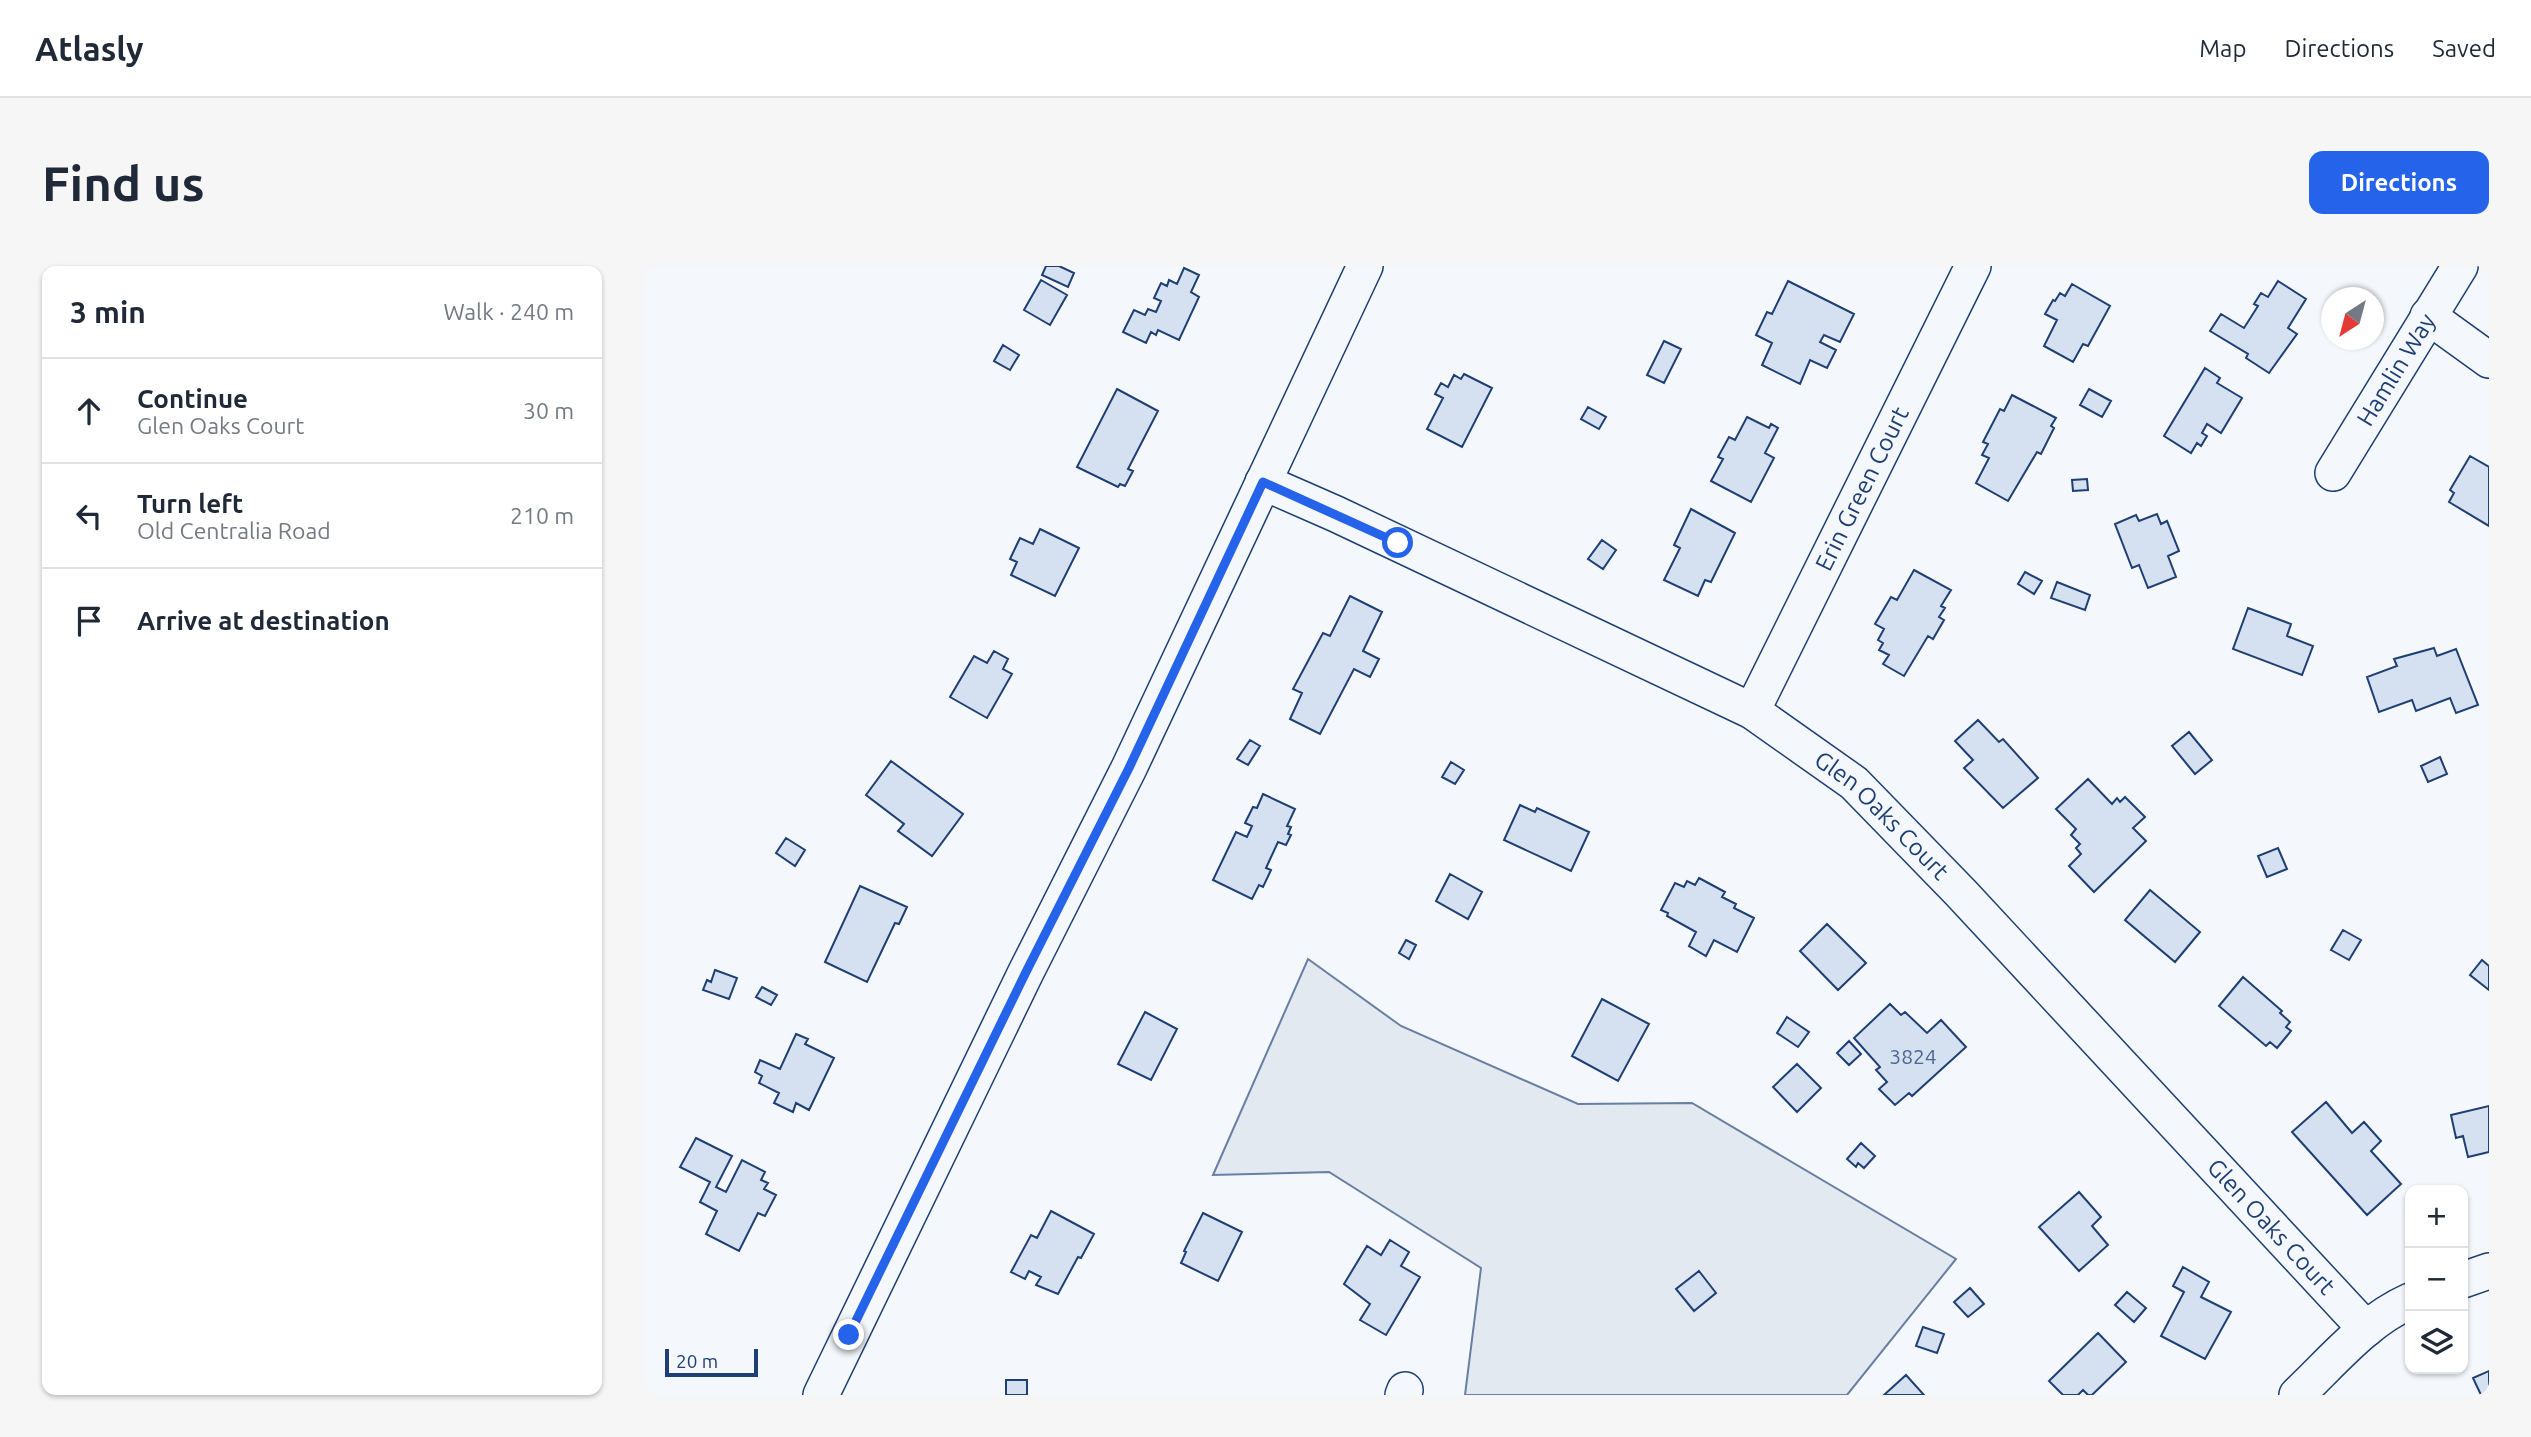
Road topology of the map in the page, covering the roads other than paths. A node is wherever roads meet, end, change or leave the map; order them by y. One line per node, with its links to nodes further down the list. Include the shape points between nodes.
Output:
1 (1365, 266): 7 (street)
2 (1973, 266): 8 (street, Erin Green Court)
3 (2460, 266): 4 (street, Hamlin Way)
4 (2428, 316): 5 (street); 6 (street, Hamlin Way)
5 (2489, 360)
6 (2333, 473)
7 (1263, 482): 8 (street, Glen Oaks Court); 13 (street, via 1129,768)
8 (1752, 710): 12 (street, Glen Oaks Court, via 1854,783)
9 (2489, 1271): 10 (street)
10 (2468, 1278)
11 (2405, 1304): 12 (street)
12 (2366, 1329): 14 (street)
13 (821, 1395)
14 (2297, 1395)

